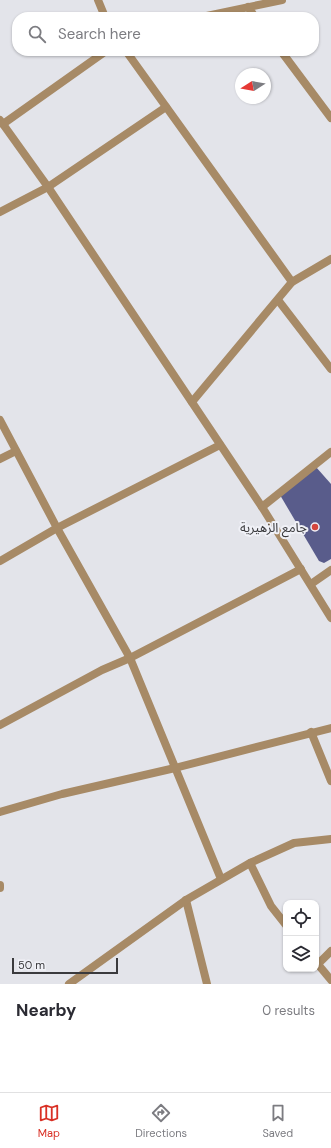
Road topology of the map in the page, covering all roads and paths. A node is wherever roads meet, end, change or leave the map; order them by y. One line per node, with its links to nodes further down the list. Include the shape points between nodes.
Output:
1 (98, 0): 4 (street)
2 (282, 0): 3 (street)
3 (248, 7): 5 (street); 6 (street)
4 (103, 12)
5 (225, 12)
6 (252, 12)
7 (99, 56): 12 (street)
8 (130, 56): 10 (street)
9 (285, 56): 11 (street)
10 (166, 107): 13 (street); 16 (street)
11 (331, 118)
12 (2, 122): 13 (street)
13 (48, 187): 14 (street); 19 (street)
14 (0, 212)
15 (331, 260): 16 (street)
16 (292, 282): 17 (street)
17 (278, 300): 18 (street); 19 (street)
18 (331, 369)
19 (192, 402): 21 (street)
20 (0, 420): 22 (street)
21 (220, 444): 25 (street); 26 (street)
22 (16, 451): 24 (street); 26 (street)
23 (331, 452): 25 (street)
24 (0, 459)
25 (262, 507): 28 (street)
26 (57, 528): 27 (street); 32 (street)
27 (0, 561)
28 (301, 569): 30 (street); 32 (street)
29 (331, 570): 30 (street)
30 (311, 584): 31 (street)
31 (331, 618)
32 (130, 658): 33 (street, via 102,670); 36 (street)
33 (0, 725)
34 (331, 728): 35 (street)
35 (311, 732): 36 (street); 37 (street)
36 (175, 768): 38 (street, via 62,794); 41 (street)
37 (331, 781)
38 (0, 812)
39 (331, 839): 40 (street, via 294,843)
40 (250, 863): 41 (street); 43 (street, via 271,906)
41 (221, 879): 42 (street)
42 (186, 900): 48 (street); 49 (street)
43 (283, 921)
44 (331, 951): 45 (street)
45 (319, 961)
46 (319, 965): 47 (street)
47 (331, 980)
48 (69, 984)
49 (207, 984)

